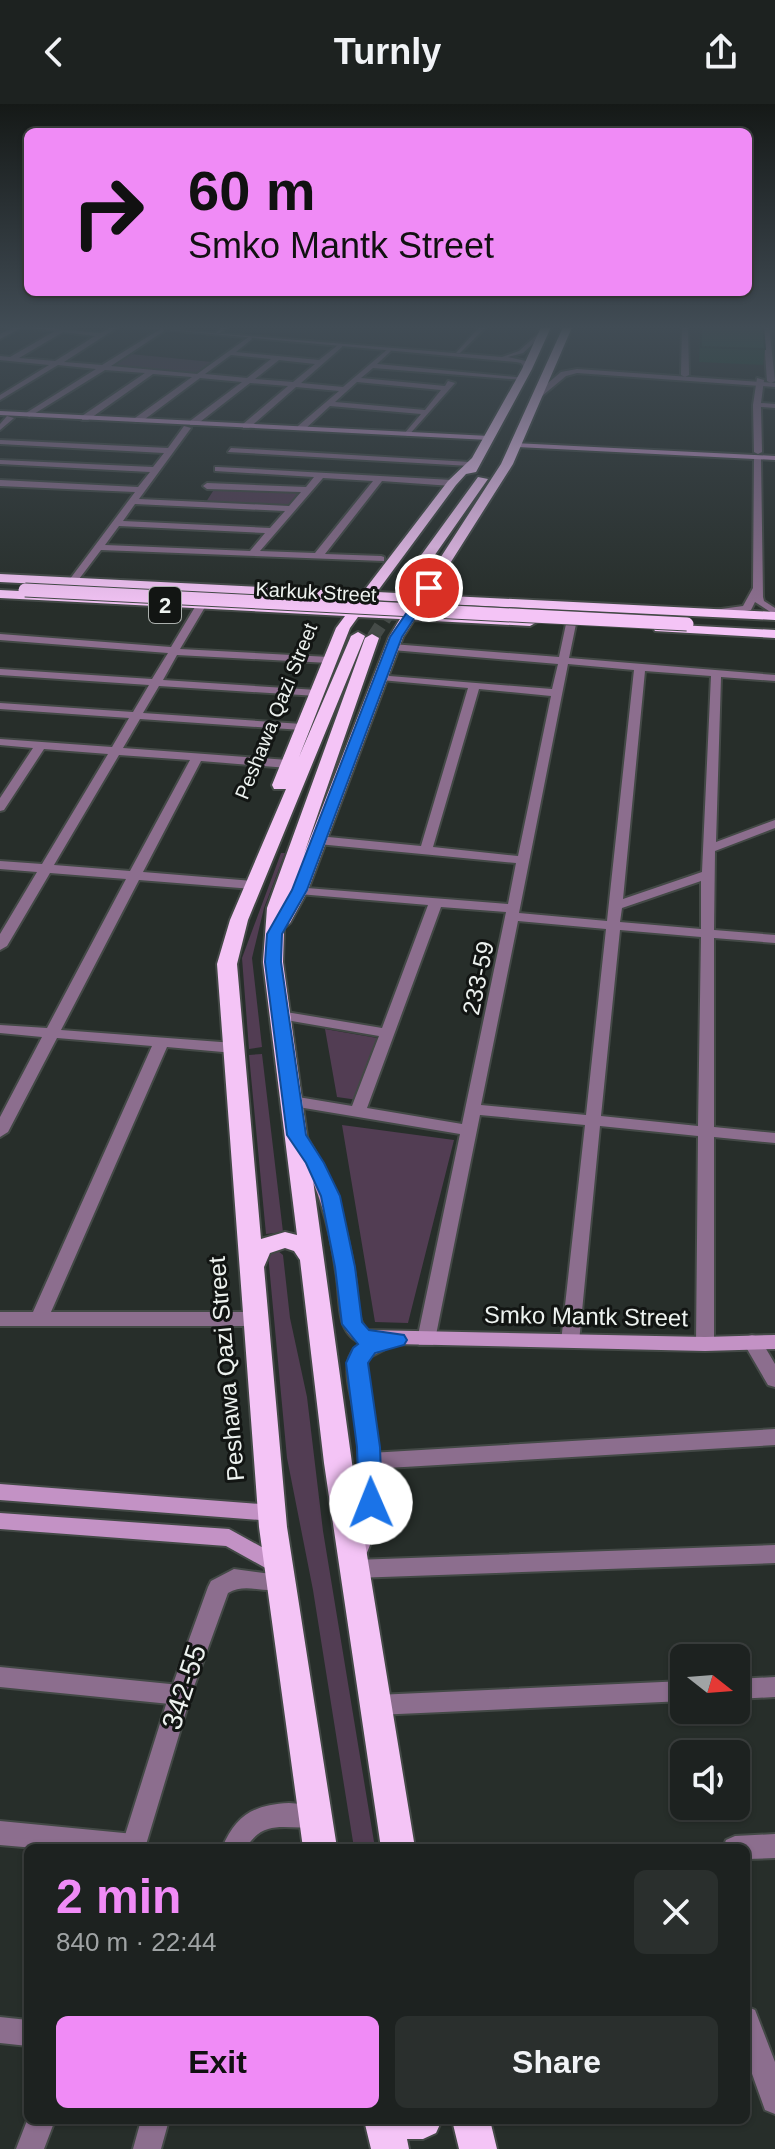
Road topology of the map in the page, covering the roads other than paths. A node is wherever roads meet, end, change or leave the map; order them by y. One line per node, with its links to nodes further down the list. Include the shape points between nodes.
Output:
1 (73, 420): 10 (main road)
2 (143, 420): 10 (main road)
3 (196, 420): 10 (street)
4 (256, 420): 14 (street)
5 (310, 420): 12 (street)
6 (419, 420): 13 (street)
7 (499, 420): 16 (highway, Peshawa Qazi Street / 2)
8 (526, 420): 11 (highway, Peshawa Qazi Street)
9 (757, 420): 20 (street)
10 (190, 425): 14 (main road); 19 (street)
11 (524, 425): 18 (highway, Peshawa Qazi Street); 43 (highway, Peshawa Qazi Street)
12 (301, 428): 13 (main road); 14 (main road)
13 (408, 434): 15 (main road)
14 (240, 436): 15 (main road); 23 (street); 24 (street)
15 (448, 439): 16 (main road)
16 (488, 441): 23 (highway, Peshawa Qazi Street / 2)
17 (0, 442): 19 (street)
18 (518, 443): 20 (main road); 41 (highway, Peshawa Qazi Street)
19 (170, 451): 25 (street)
20 (757, 455): 21 (main road); 47 (street)
21 (775, 456)
22 (0, 462): 25 (street)
23 (473, 462): 29 (highway, Peshawa Qazi Street / 2); 42 (highway, Peshawa Qazi Street)
24 (218, 469): 26 (street); 30 (street)
25 (156, 470): 31 (street)
26 (321, 475): 27 (street); 32 (street)
27 (380, 478): 29 (street); 40 (street)
28 (0, 483): 31 (street)
29 (452, 483): 42 (highway, Peshawa Qazi Street / 2)
30 (207, 486): 32 (street); 34 (street)
31 (141, 490): 33 (street)
32 (306, 490): 35 (street)
33 (132, 501): 34 (street); 36 (street)
34 (196, 504): 35 (street)
35 (292, 509): 37 (street)
36 (116, 523): 37 (street); 38 (street)
37 (273, 531): 39 (street)
38 (98, 547): 39 (street); 45 (street)
39 (253, 553): 40 (street)
40 (318, 556): 42 (street)
41 (443, 567): 42 (highway, via 422,582); 51 (highway, via 441,591); 57 (highway, Peshawa Qazi Street)
42 (392, 571): 50 (highway, 2, via 363,587); 57 (highway, Peshawa Qazi Street)
43 (413, 576)
44 (0, 580): 45 (highway, Karkuk Street / 2); 46 (highway, Karkuk Street)
45 (73, 581): 48 (highway, Karkuk Street / 2)
46 (28, 587): 49 (highway, Karkuk Street); 59 (highway, Karkuk Street, bridge)
47 (757, 589): 56 (street, via 747,608); 58 (street, via 760,603)
48 (279, 590): 50 (highway, Karkuk Street / 2); 54 (highway, via 302,593 311,602)
49 (0, 592): 53 (highway, Karkuk Street / 2)
50 (329, 593): 57 (highway)
51 (485, 600): 52 (highway); 57 (highway, via 455,599)
52 (516, 602): 56 (highway); 60 (highway, via 485,602 467,609)
53 (200, 607): 54 (highway, Karkuk Street / 2); 64 (street)
54 (272, 610): 55 (highway, Karkuk Street / 2)
55 (295, 611): 57 (highway, Karkuk Street / 2); 57 (highway, via 337,627)
56 (713, 612): 58 (highway)
57 (380, 614): 60 (highway, Karkuk Street); 64 (street); 65 (street); 69 (highway, Peshawa Qazi Street); 69 (highway, via 349,632 389,637); 73 (highway, Peshawa Qazi Street); 93 (highway, Peshawa Qazi Street); 99 (highway, Peshawa Qazi Street, via 276,908)
58 (775, 616): 59 (highway, Karkuk Street)
59 (687, 620): 62 (highway, Karkuk Street)
60 (489, 621): 61 (highway, Karkuk Street)
61 (571, 624): 62 (highway, Karkuk Street); 65 (street, 233-59)
62 (775, 631)
63 (0, 637): 64 (street)
64 (174, 651): 71 (street)
65 (564, 661): 66 (street); 74 (street, 233-59)
66 (640, 667): 68 (street); 96 (street)
67 (0, 672): 71 (street)
68 (716, 673): 70 (street); 86 (street)
69 (382, 675): 72 (street); 85 (highway, Peshawa Qazi Street)
70 (775, 678)
71 (156, 683): 73 (street); 76 (street)
72 (474, 686): 74 (street); 87 (street)
73 (317, 693): 77 (highway, Peshawa Qazi Street)
74 (557, 693): 88 (street, 233-59)
75 (0, 706): 76 (street)
76 (137, 716): 77 (street); 80 (street)
77 (302, 727): 82 (highway, Peshawa Qazi Street)
78 (0, 742): 79 (street)
79 (41, 745): 80 (street); 83 (street)
80 (116, 751): 81 (street); 90 (street)
81 (197, 757): 82 (street); 92 (street)
82 (288, 764): 93 (highway, Peshawa Qazi Street, via 256,851)
83 (0, 807)
84 (775, 824): 86 (street)
85 (318, 840): 87 (street); 94 (highway, Peshawa Qazi Street)
86 (710, 849): 91 (street)
87 (426, 850): 88 (street)
88 (524, 860): 97 (street, 233-59)
89 (0, 865): 90 (street)
90 (46, 869): 92 (street); 102 (street)
91 (708, 874): 96 (street); 100 (street)
92 (135, 876): 93 (street); 105 (street)
93 (253, 885): 108 (highway, Peshawa Qazi Street, via 227,964)
94 (299, 890): 95 (street); 99 (highway, Peshawa Qazi Street)
95 (436, 902): 97 (street); 106 (street)
96 (614, 906): 98 (street)
97 (514, 913): 98 (street); 110 (street, 233-59)
98 (612, 925): 100 (street); 112 (street)
99 (275, 934): 103 (highway, Peshawa Qazi Street)
100 (709, 934): 101 (street); 115 (street)
101 (775, 939)
102 (0, 946)
103 (280, 1015): 106 (street); 109 (highway, Peshawa Qazi Street)
104 (0, 1029): 105 (street)
105 (53, 1033): 107 (street); 114 (street)
106 (387, 1033): 111 (street)
107 (161, 1043): 108 (street); 121 (street)
108 (234, 1048): 119 (highway, Peshawa Qazi Street)
109 (292, 1101): 111 (street); 116 (highway, Peshawa Qazi Street)
110 (473, 1109): 112 (street); 113 (street, 233-59)
111 (358, 1112): 113 (street)
112 (591, 1120): 115 (street); 125 (street)
113 (469, 1130): 124 (street, 233-59)
114 (0, 1132)
115 (705, 1132): 117 (street); 128 (street)
116 (297, 1135): 118 (highway, Peshawa Qazi Street); 123 (main road, Smko Mantk Street, via 330,1196 354,1330 363,1337)
117 (775, 1138)
118 (312, 1260): 119 (highway, via 302,1245 275,1241 260,1248); 136 (highway, Peshawa Qazi Street)
119 (252, 1267): 122 (highway, Peshawa Qazi Street)
120 (0, 1319): 121 (street)
121 (39, 1319): 122 (street)
122 (256, 1319): 133 (highway, Peshawa Qazi Street)
123 (397, 1340): 124 (main road, Smko Mantk Street); 131 (main road, Smko Mantk Street, via 369,1347 357,1363)
124 (426, 1340): 125 (main road, Smko Mantk Street)
125 (570, 1342): 128 (main road, Smko Mantk Street)
126 (752, 1342): 127 (main road, Smko Mantk Street); 128 (main road, Smko Mantk Street); 129 (street)
127 (775, 1342)
128 (705, 1344)
129 (775, 1380)
130 (775, 1437): 131 (street)
131 (370, 1461): 136 (main road, Smko Mantk Street, via 371,1503)
132 (0, 1492): 133 (main road)
133 (273, 1513): 137 (highway, Peshawa Qazi Street)
134 (0, 1521): 137 (main road, via 229,1538)
135 (775, 1554): 136 (street)
136 (354, 1566): 143 (highway, Peshawa Qazi Street)
137 (278, 1574): 142 (street, 342-55, via 234,1578 219,1587); 144 (highway, Peshawa Qazi Street)
138 (0, 1677): 142 (street)
139 (775, 1687): 140 (street)
140 (750, 1688)
141 (670, 1692): 143 (street)
142 (180, 1695): 147 (street, 342-55)
143 (376, 1705): 150 (highway, Peshawa Qazi Street)
144 (314, 1816): 148 (street, via 268,1815 251,1823); 149 (highway, Peshawa Qazi Street)
145 (0, 1833): 146 (street)
146 (104, 1844)
147 (134, 1844)
148 (235, 1844)
149 (319, 1844)
150 (397, 1844)
151 (775, 1846): 152 (street)
152 (750, 1847)
153 (0, 2030): 155 (street)
154 (750, 2030): 156 (street)
155 (24, 2033)
156 (775, 2100)
157 (39, 2124): 161 (street)
158 (154, 2124): 162 (street)
159 (384, 2124): 163 (highway)
160 (472, 2124): 164 (highway)
161 (30, 2149)
162 (147, 2149)
163 (390, 2149)
164 (478, 2149)

